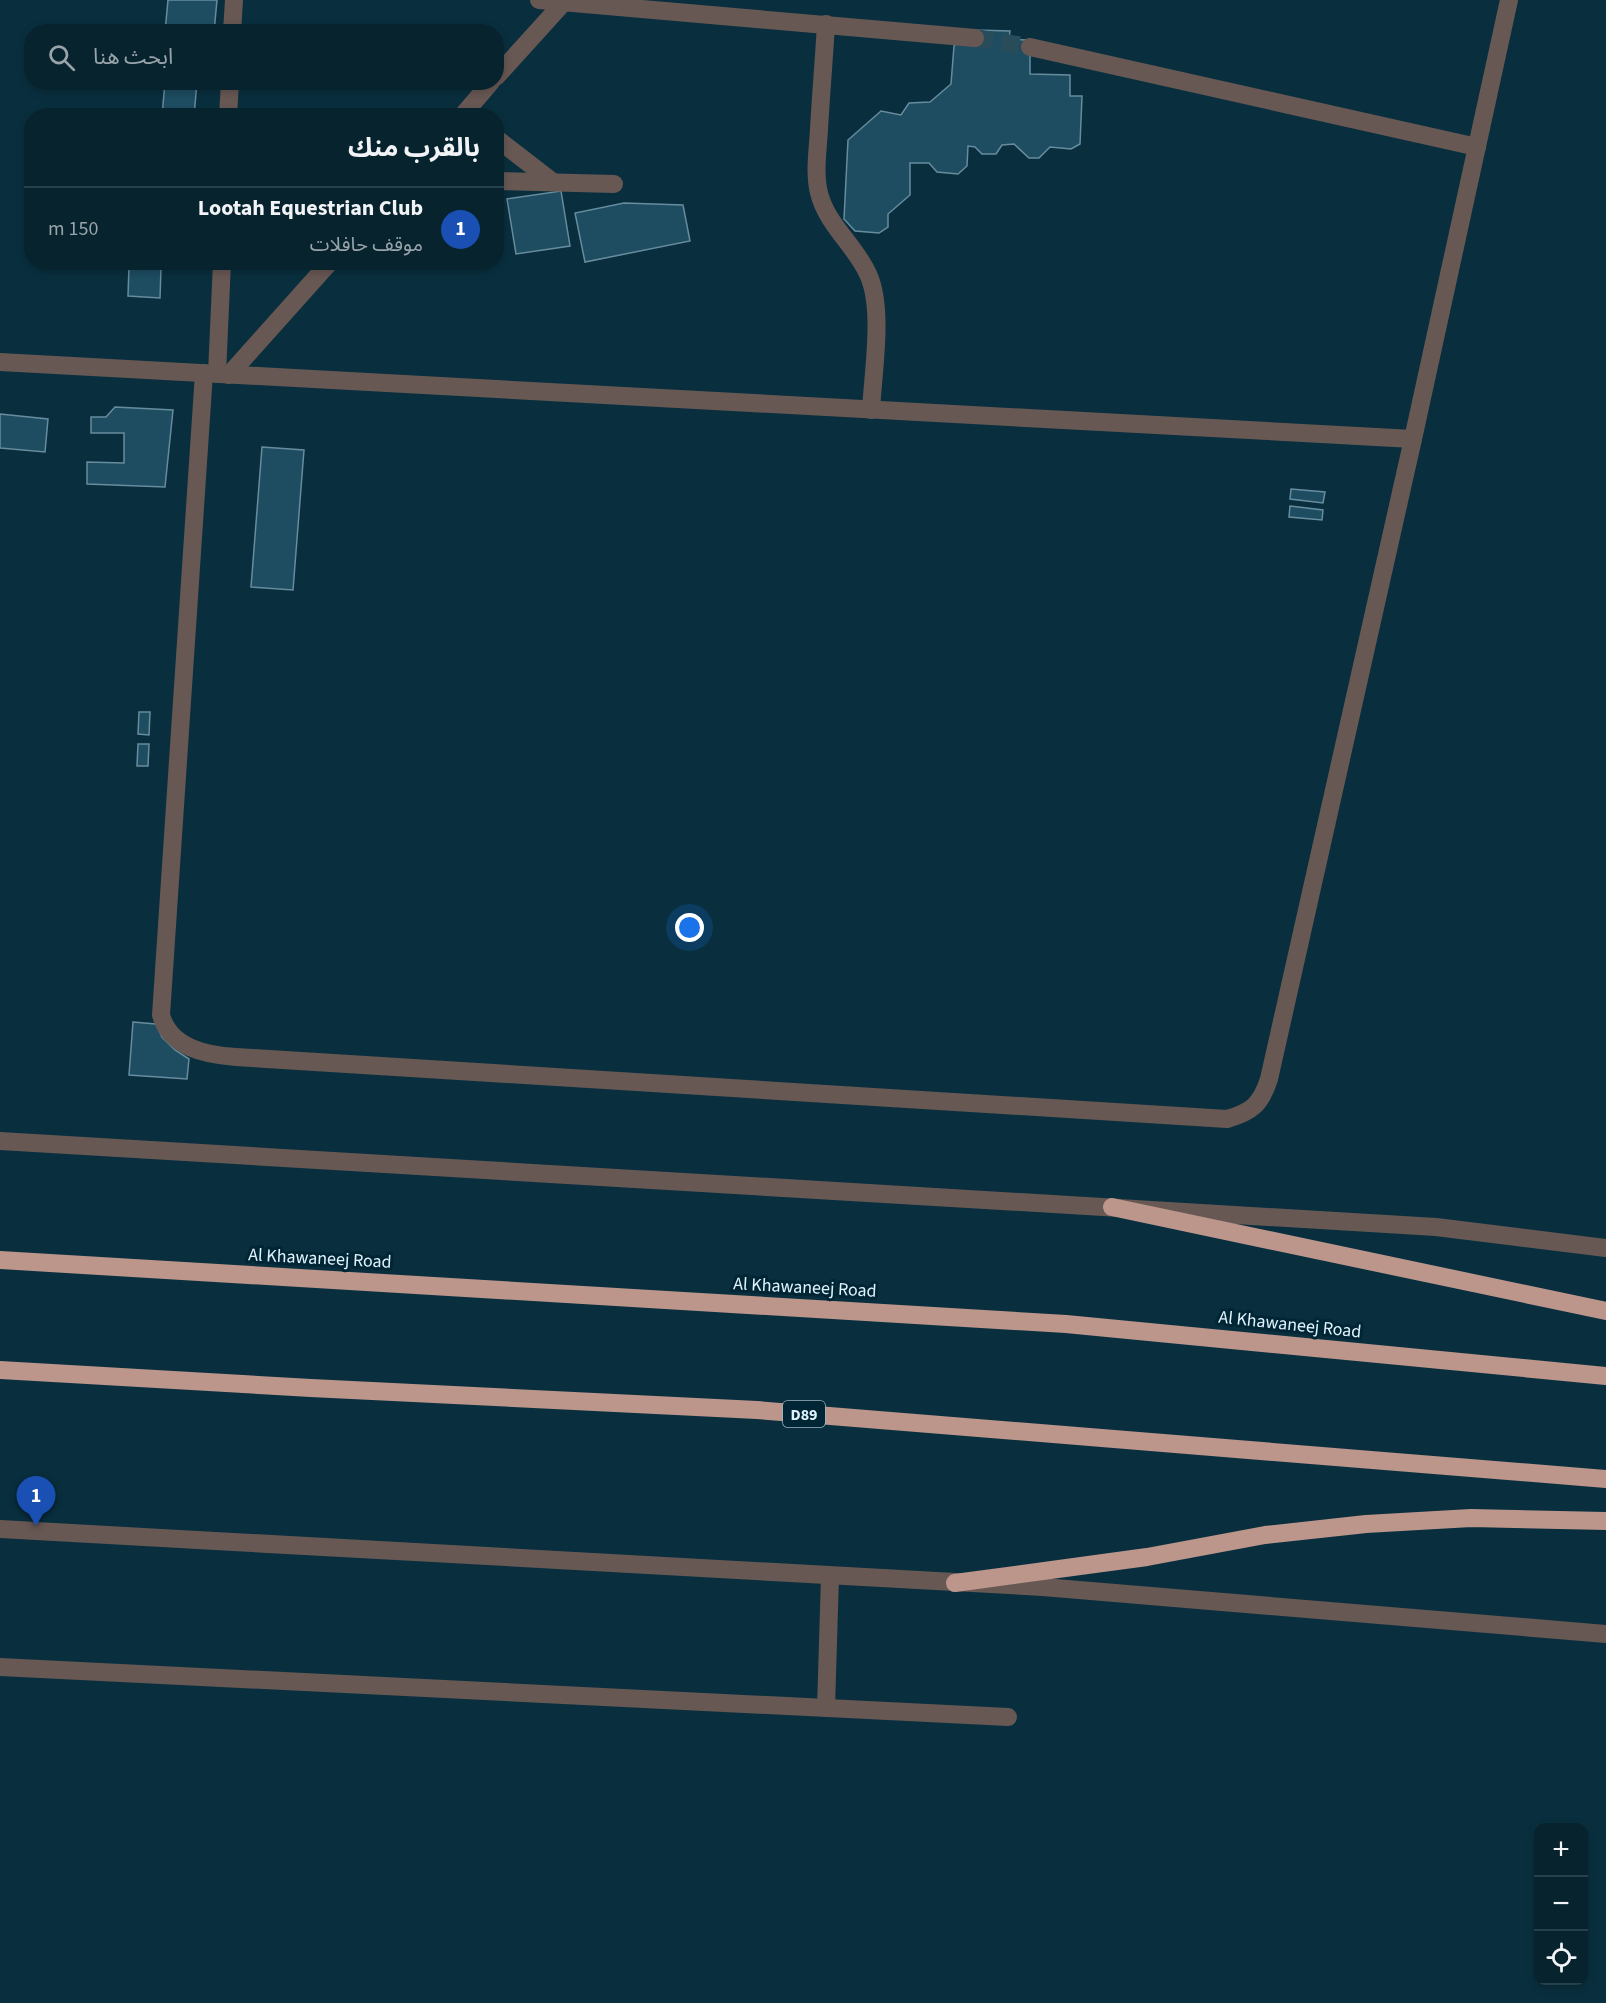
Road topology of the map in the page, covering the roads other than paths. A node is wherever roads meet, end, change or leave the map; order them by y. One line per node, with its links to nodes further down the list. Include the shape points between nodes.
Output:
1 (234, 0): 5 (street)
2 (539, 0): 4 (street)
3 (1509, 0): 15 (street)
4 (564, 2): 6 (street); 9 (street)
5 (232, 24)
6 (826, 24): 7 (street); 23 (street, via 817,180 824,207 869,275 874,291 877,308)
7 (975, 39)
8 (1030, 47): 15 (street)
9 (504, 68)
10 (230, 90): 12 (street)
11 (484, 90): 13 (street)
12 (228, 108)
13 (470, 108)
14 (504, 144): 17 (street)
15 (1477, 147): 24 (street)
16 (504, 182): 17 (street)
17 (553, 182): 18 (street)
18 (614, 184)
19 (222, 270): 22 (street)
20 (322, 270): 22 (street)
21 (0, 362): 22 (street)
22 (216, 374): 23 (street); 24 (street, via 161,1015 171,1035 197,1050 236,1058 1227,1119 1255,1107 1269,1079)
23 (871, 410): 24 (street)
24 (1413, 439)
25 (0, 1141): 26 (street)
26 (1112, 1206): 27 (street, via 1436,1227); 29 (highway)
27 (1606, 1248)
28 (0, 1260): 31 (highway, Al Khawaneej Road, via 1066,1324)
29 (1606, 1311)
30 (0, 1370): 32 (highway, D89, via 758,1410)
31 (1606, 1376)
32 (1606, 1479)
33 (1606, 1521): 36 (highway, via 1471,1518 1366,1524 1265,1535 1147,1557)
34 (0, 1529): 35 (street)
35 (830, 1576): 36 (street); 39 (street)
36 (955, 1583): 37 (street)
37 (1606, 1634)
38 (0, 1667): 39 (street)
39 (826, 1708): 40 (street)
40 (1008, 1717)

